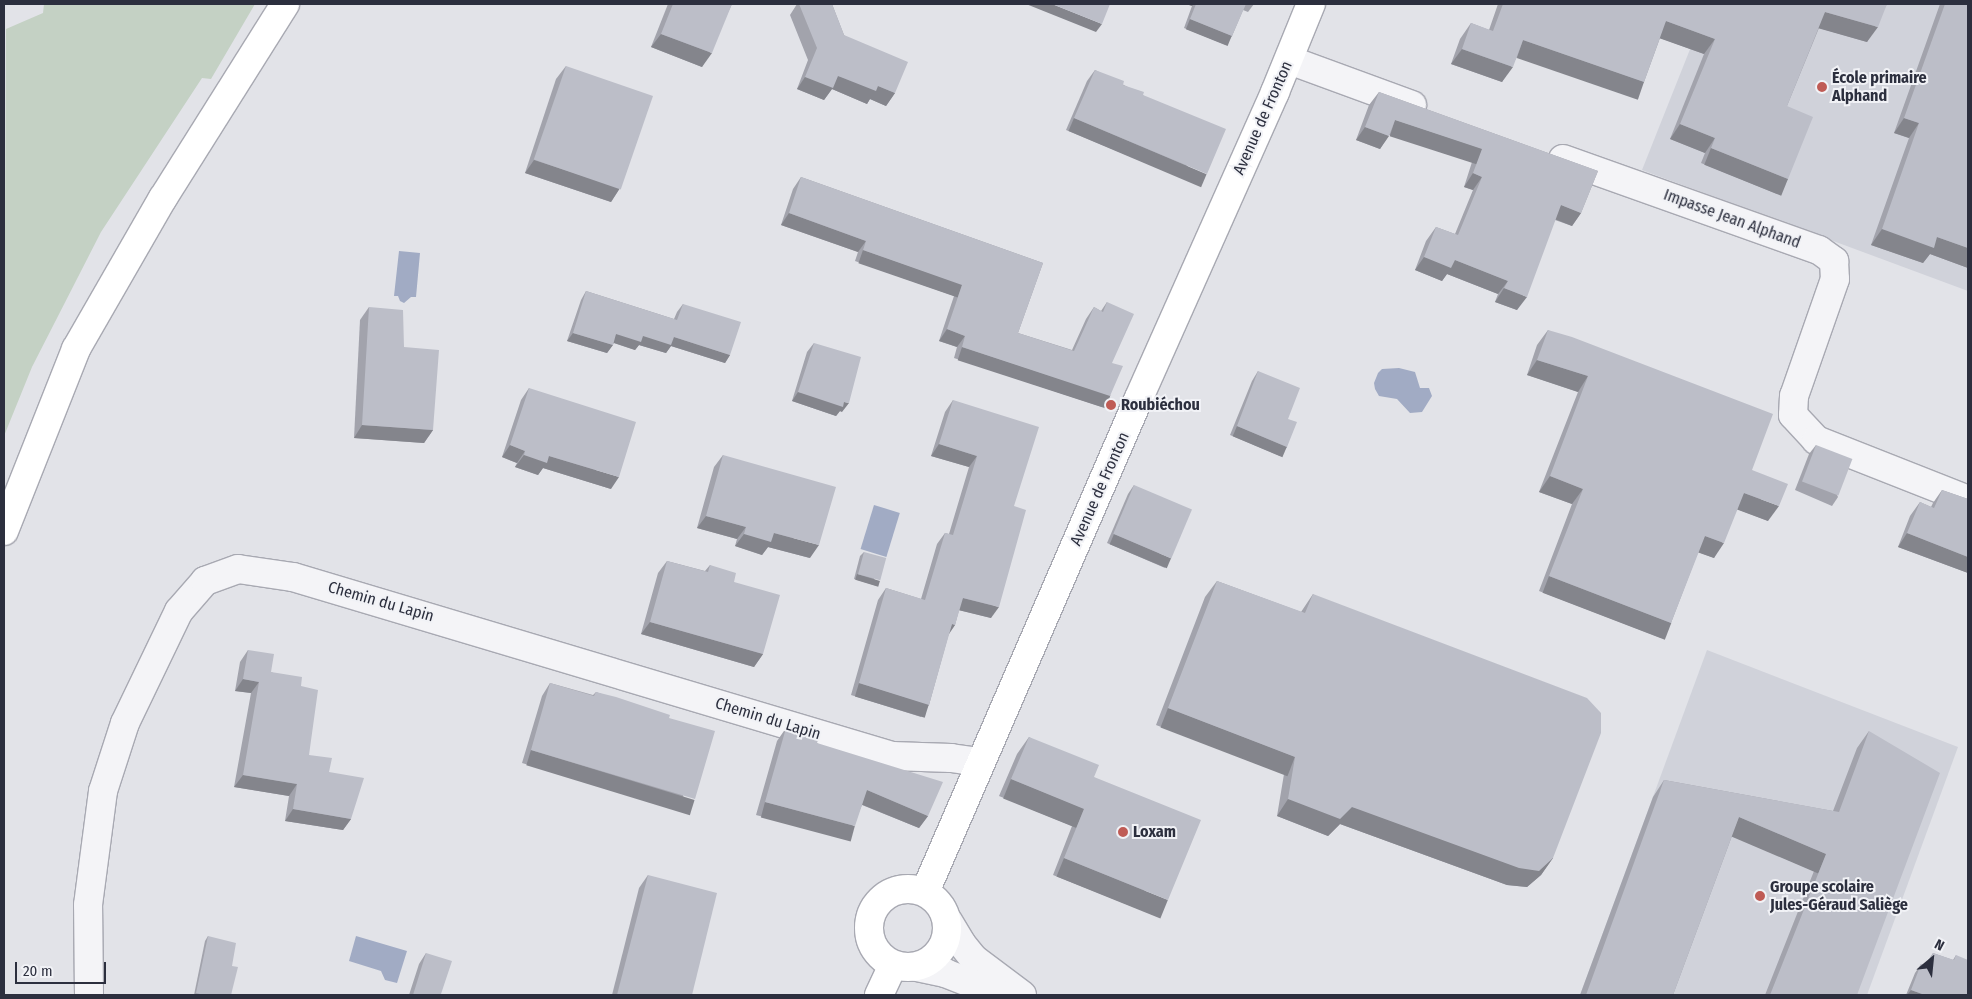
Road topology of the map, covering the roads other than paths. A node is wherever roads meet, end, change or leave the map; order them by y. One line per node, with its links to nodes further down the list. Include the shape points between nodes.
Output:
1 (285, 4): 7 (main road, via 163,198 76,349)
2 (1311, 4): 3 (main road, Avenue de Fronton)
3 (1289, 60): 4 (street); 8 (main road, Avenue de Fronton)
4 (1434, 113)
5 (1537, 150): 6 (street, Impasse Jean Alphand, via 1819,250 1834,261 1835,279 1794,396 1792,415 1816,440)
6 (1968, 500)
7 (4, 531)
8 (980, 762): 9 (main road, Avenue de Fronton); 12 (street, Chemin du Lapin, via 892,756 312,582 238,569 205,581 179,611 125,723 103,791 90,886)
9 (925, 892): 10 (main road, via 943,908); 11 (main road, via 912,888 888,893 878,901 868,924 869,936 882,958)
10 (948, 921): 11 (main road, via 946,937 936,957); 15 (street, via 974,959)
11 (905, 966): 13 (main road); 14 (street, via 945,973)
12 (89, 995)
13 (879, 995)
14 (1001, 995)
15 (1022, 995)

